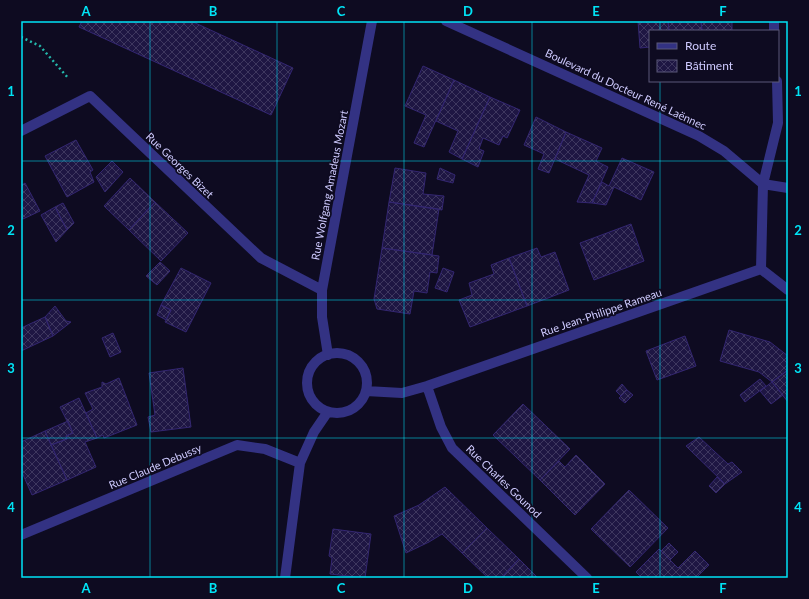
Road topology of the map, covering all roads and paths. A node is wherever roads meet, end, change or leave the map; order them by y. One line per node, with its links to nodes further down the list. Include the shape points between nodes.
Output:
1 (372, 21): 10 (street, Rue Wolfgang Amadeus Mozart)
2 (446, 21): 7 (street, Boulevard du Docteur René Laënnec, via 699,136 724,151)
3 (21, 37): 4 (path, via 40,46)
4 (69, 79)
5 (776, 82): 7 (street, via 778,123)
6 (21, 131): 10 (street, Rue Georges Bizet, via 90,96 261,258)
7 (763, 184): 8 (street); 9 (street)
8 (788, 188)
9 (761, 269): 11 (street); 13 (street, Rue Jean-Philippe Rameau)
10 (322, 290): 12 (street, Rue Wolfgang Amadeus Mozart, via 322,317)
11 (788, 290)
12 (328, 355): 14 (street, via 337,353 354,358 365,373 368,382); 15 (street, via 312,365 306,383 307,393 312,401)
13 (427, 386): 14 (street, Rue Jean-Philippe Rameau, via 402,394); 19 (street, Rue Charles Gounod, via 452,448)
14 (366, 391): 15 (street, via 356,408 337,414)
15 (327, 412): 16 (street, via 314,432)
16 (300, 463): 17 (street, Rue Claude Debussy, via 265,449 237,445); 18 (street)
17 (21, 535)
18 (285, 578)
19 (587, 578)

